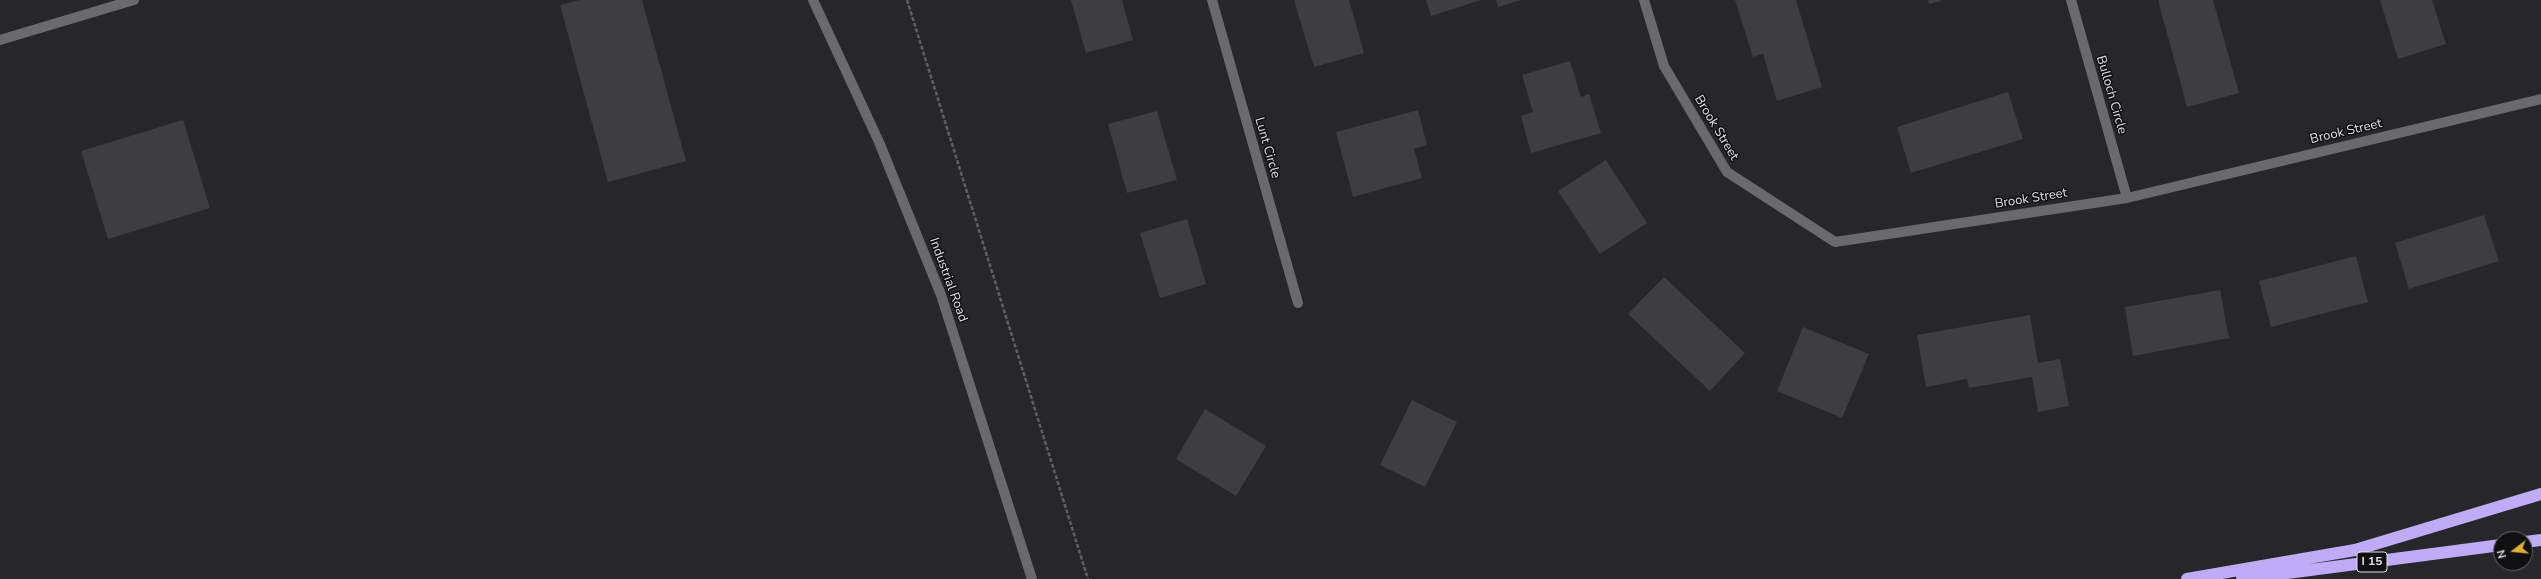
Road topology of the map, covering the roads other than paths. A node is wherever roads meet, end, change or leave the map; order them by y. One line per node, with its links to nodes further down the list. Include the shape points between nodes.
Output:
1 (134, 0): 6 (street)
2 (813, 0): 12 (street, Industrial Road, via 879,142 941,295)
3 (1212, 0): 9 (street, Lunt Circle)
4 (1644, 0): 8 (street, Brook Street, via 1664,66 1727,172 1835,242)
5 (2071, 0): 8 (street, Bulloch Circle)
6 (0, 40)
7 (2541, 99): 8 (street, Brook Street)
8 (2127, 198)
9 (1298, 303)
10 (2541, 494): 13 (highway, via 2355,550)
11 (2493, 546): 14 (highway, I 15)
12 (1032, 579)
13 (2187, 579)
14 (2242, 579)

